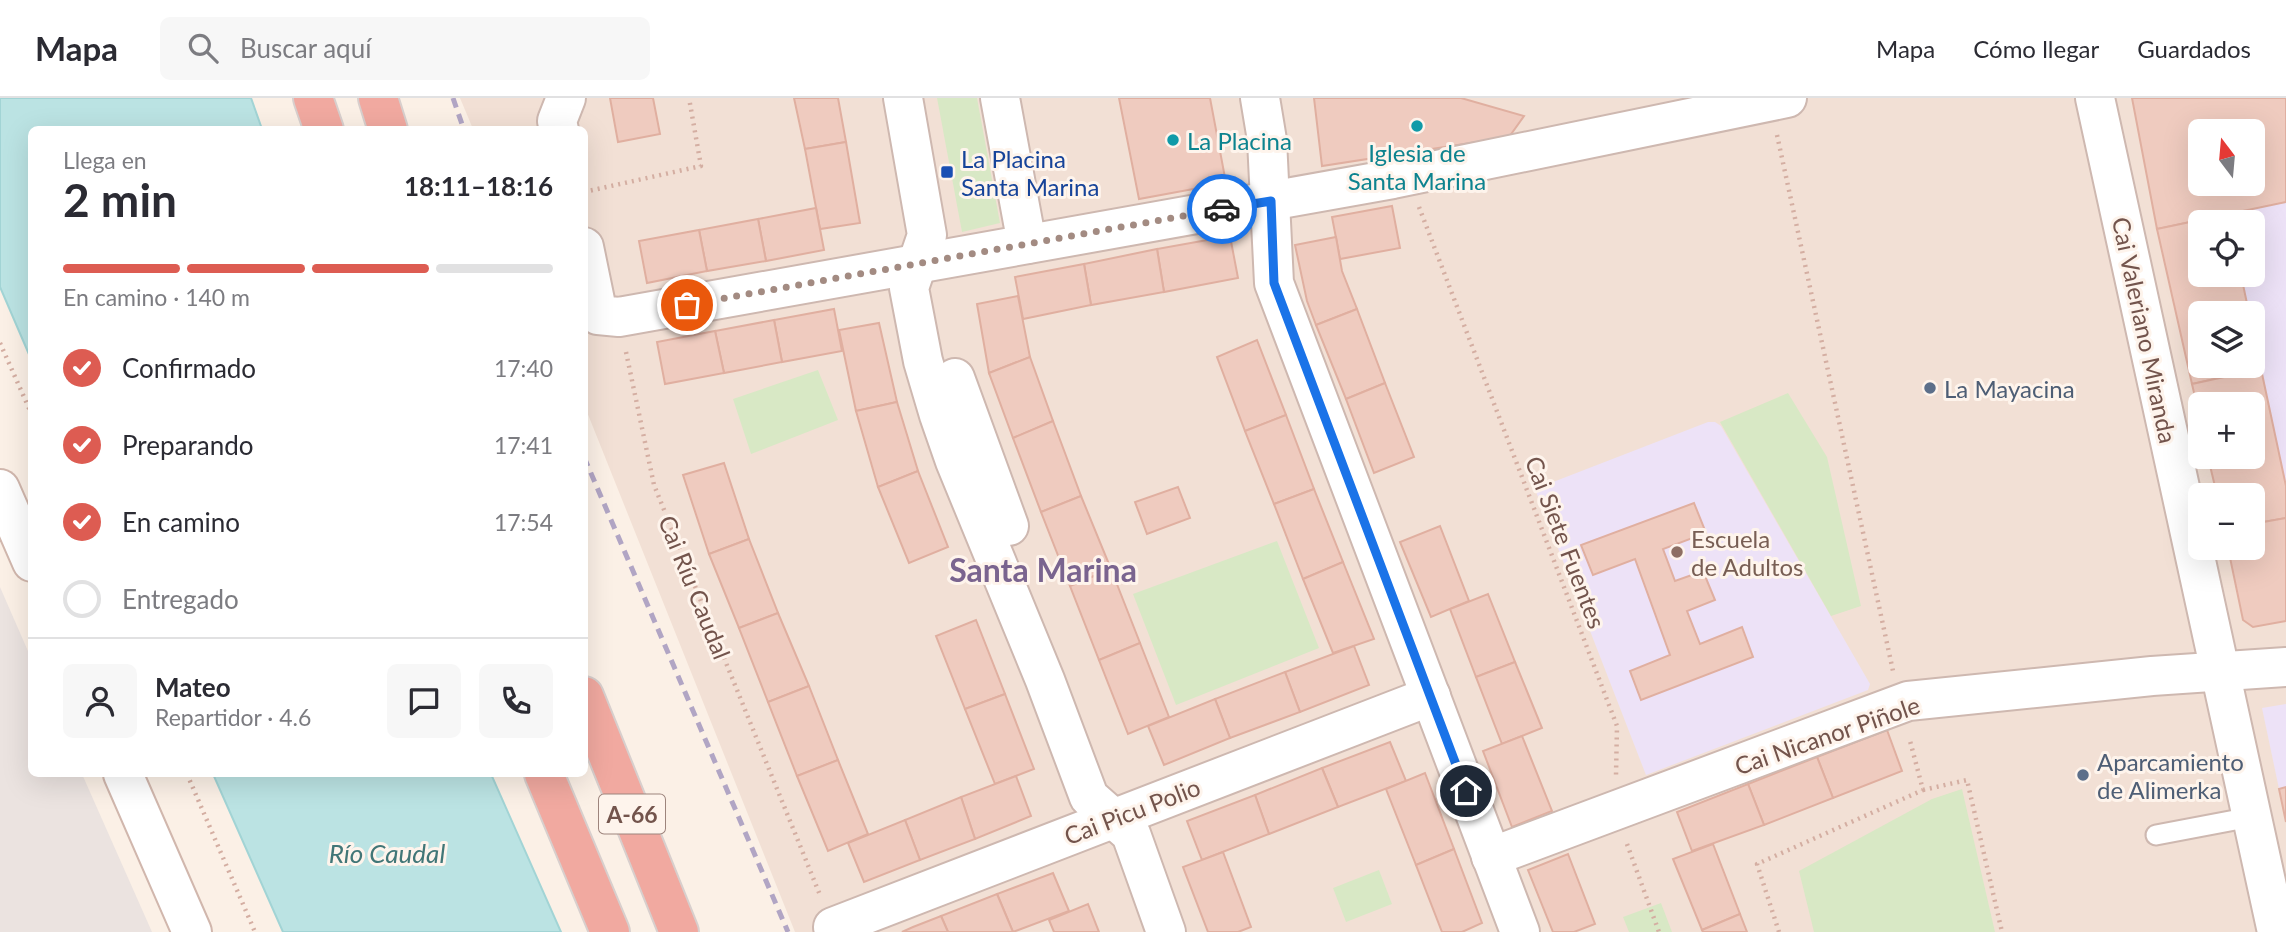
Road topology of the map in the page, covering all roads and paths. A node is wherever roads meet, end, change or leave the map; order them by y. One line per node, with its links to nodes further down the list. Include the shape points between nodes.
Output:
1 (313, 98): 11 (highway)
2 (378, 98): 12 (highway)
3 (566, 98): 13 (street)
4 (689, 98): 15 (path, via 701,166)
5 (877, 98): 18 (street, via 901,241)
6 (903, 98): 18 (street, via 927,235)
7 (1000, 98): 17 (street)
8 (1259, 98): 16 (street)
9 (2095, 98): 26 (street, Cai Valeriano Miranda)
10 (1765, 101): 14 (street); 28 (path)
11 (323, 126)
12 (387, 126)
13 (558, 126)
14 (1392, 179): 16 (street); 34 (path, Cai Siete Fuentes, via 1416,201 1617,726)
15 (588, 191)
16 (1271, 201): 17 (street); 27 (street, via 1274,283)
17 (1027, 244): 18 (street)
18 (919, 262): 20 (street); 36 (street, via 909,288 923,361 955,461 1089,797)
19 (588, 266): 20 (street, via 598,315)
20 (619, 317): 39 (path, Cai Ríu Caudal, via 654,485)
21 (0, 343): 22 (path)
22 (28, 406)
23 (0, 489): 24 (street)
24 (28, 553)
25 (2286, 667): 26 (street, Cai Nicanor Piñole)
26 (2220, 672): 28 (street, Cai Nicanor Piñole); 35 (street, Cai Valeriano Miranda)
27 (1431, 696): 36 (street, Cai Picu Polio); 38 (street)
28 (1900, 704): 33 (path); 34 (street, Cai Nicanor Piñole)
29 (588, 706): 43 (highway, A-66)
30 (124, 777): 40 (street)
31 (188, 777): 41 (path)
32 (545, 777): 42 (highway, A-66)
33 (1923, 790): 48 (path, via 1757,864); 49 (path, via 1967,779)
34 (1615, 811): 38 (street, Cai Nicanor Piñole); 47 (path, Cai Siete Fuentes)
35 (2251, 817): 37 (lane); 50 (street, Cai Valeriano Miranda)
36 (1111, 818): 39 (street, Cai Picu Polio); 44 (street, via 1107,845); 45 (street, via 1131,834)
37 (2156, 835)
38 (1491, 858): 46 (street)
39 (833, 927)
40 (192, 932)
41 (255, 932)
42 (610, 932)
43 (679, 932)
44 (1139, 932)
45 (1166, 932)
46 (1520, 932)
47 (1659, 932)
48 (1779, 932)
49 (2002, 932)
50 (2277, 932)

